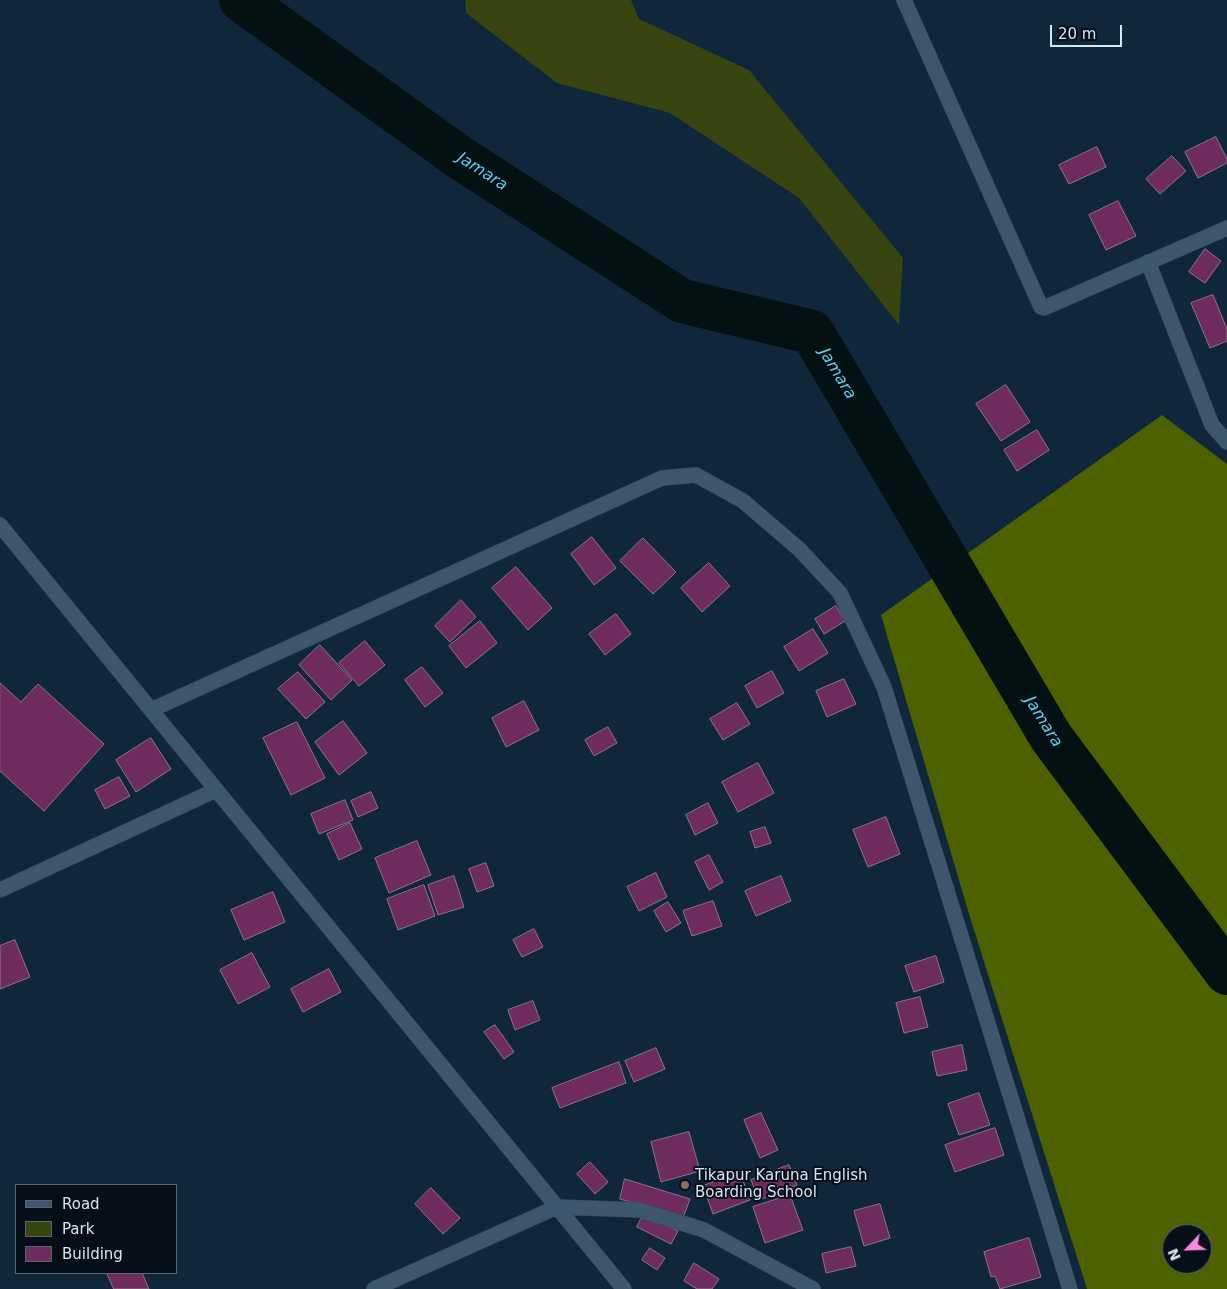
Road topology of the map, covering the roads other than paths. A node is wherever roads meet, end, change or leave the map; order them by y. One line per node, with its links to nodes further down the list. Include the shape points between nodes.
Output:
1 (904, 0): 3 (street, via 1041,307)
2 (1227, 228): 3 (street)
3 (1148, 262): 4 (street, via 1212,425)
4 (1227, 442)
5 (0, 525): 6 (street)
6 (151, 710): 7 (street); 13 (street, via 662,478 696,475 743,501 799,548 840,593 884,686)
7 (216, 790): 8 (street); 9 (street)
8 (0, 890)
9 (557, 1207): 10 (street); 11 (street); 12 (street, via 640,1210 695,1227)
10 (374, 1289)
11 (624, 1289)
12 (813, 1289)
13 (1070, 1289)

